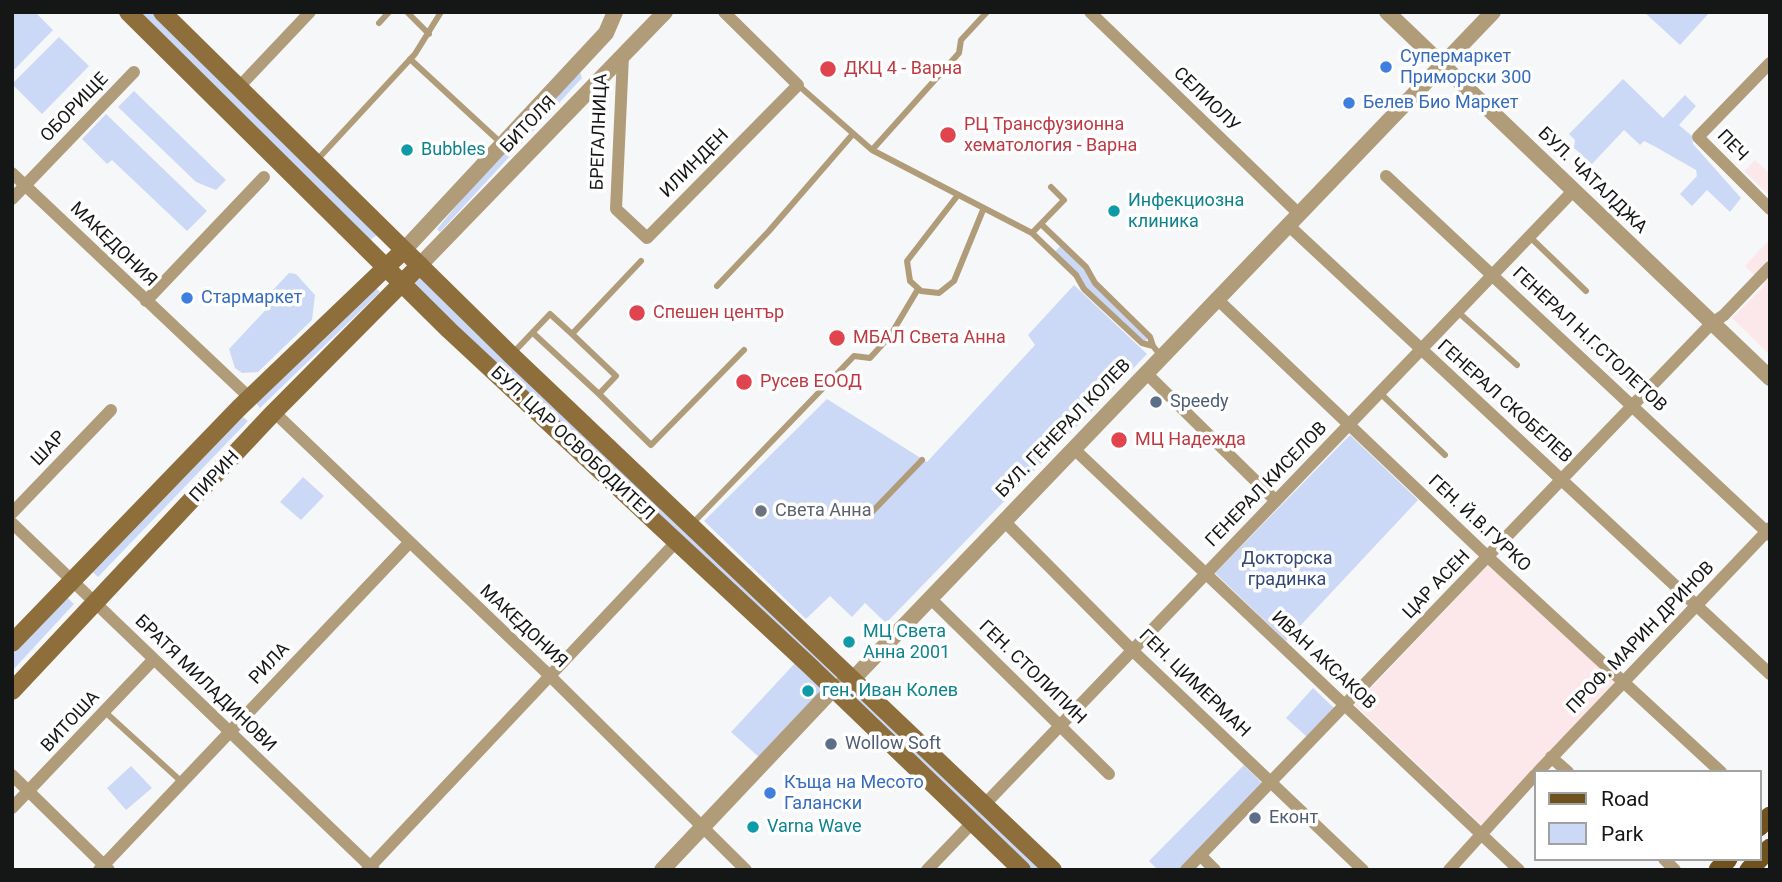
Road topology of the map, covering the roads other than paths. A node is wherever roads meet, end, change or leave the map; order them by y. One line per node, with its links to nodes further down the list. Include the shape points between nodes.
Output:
1 (128, 12): 46 (main road, БУЛ. ЦАР ОСВОБОДИТЕЛ)
2 (162, 12): 22 (main road, БУЛ. ЦАР ОСВОБОДИТЕЛ)
3 (310, 12): 22 (street)
4 (389, 12): 14 (lane)
5 (407, 12): 15 (lane)
6 (441, 12): 15 (lane)
7 (615, 12): 24 (street, БИТОЛЯ, via 606,33)
8 (665, 12): 16 (street, БИТОЛЯ)
9 (724, 12): 21 (street)
10 (987, 12): 25 (lane, via 961,40 959,53)
11 (1090, 12): 38 (street, СЕЛИОЛУ)
12 (1387, 12): 18 (street, БУЛ. ЧАТАЛДЖА)
13 (1493, 12): 18 (street, БУЛ. ГЕНЕРАЛ КОЛЕВ)
14 (379, 23)
15 (429, 34): 17 (lane)
16 (622, 56): 35 (street, БРЕГАЛНИЦА); 44 (street, БИТОЛЯ)
17 (410, 58): 24 (lane); 26 (lane)
18 (1441, 63): 32 (street, БУЛ. ЧАТАЛДЖА); 38 (street, БУЛ. ГЕНЕРАЛ КОЛЕВ)
19 (1770, 63): 36 (street, ПЕЧ, via 1698,137)
20 (134, 72): 30 (street, ОБОРИЩЕ)
21 (798, 85): 23 (lane); 35 (street, ИЛИНДЕН, via 647,238)
22 (239, 88): 26 (main road, БУЛ. ЦАР ОСВОБОДИТЕЛ)
23 (852, 135): 25 (lane); 49 (lane)
24 (501, 144): 42 (street, БИТОЛЯ)
25 (872, 150): 33 (lane)
26 (315, 162): 42 (main road, БУЛ. ЦАР ОСВОБОДИТЕЛ)
27 (12, 173): 30 (street, МАКЕДОНИЯ)
28 (1385, 176): 47 (street, ГЕНЕРАЛ Н.Г.СТОЛЕТОВ)
29 (264, 177): 53 (street)
30 (25, 186): 34 (street, ОБОРИЩЕ); 53 (street, МАКЕДОНИЯ)
31 (1051, 187): 39 (lane, via 1065,200)
32 (1574, 190): 41 (street, ГЕНЕРАЛ КИСЕЛОВ); 55 (street, БУЛ. ЧАТАЛДЖА)
33 (958, 195): 37 (lane); 50 (lane, via 907,261 908,275)
34 (12, 199)
35 (616, 209)
36 (1770, 209)
37 (983, 210): 40 (lane); 50 (lane, via 950,286 939,293)
38 (1292, 219): 52 (street, БУЛ. ГЕНЕРАЛ КОЛЕВ); 58 (street, ГЕНЕРАЛ СКОБЕЛЕВ)
39 (1041, 224): 40 (lane); 60 (lane, via 1150,337)
40 (1032, 233): 60 (lane, via 1142,344)
41 (1530, 237): 47 (street, ГЕНЕРАЛ КИСЕЛОВ); 51 (lane)
42 (404, 250): 44 (main road, БУЛ. ЦАР ОСВОБОДИТЕЛ); 46 (main road, ПИРИН)
43 (640, 261): 57 (lane)
44 (420, 265): 48 (main road, ПИРИН); 61 (main road, БУЛ. ЦАР ОСВОБОДИТЕЛ)
45 (1770, 267): 55 (street, ЦАР АСЕН)
46 (387, 268): 48 (main road, БУЛ. ЦАР ОСВОБОДИТЕЛ); 68 (main road, ПИРИН)
47 (1493, 275): 54 (street, ГЕНЕРАЛ КИСЕЛОВ); 69 (street, ГЕНЕРАЛ Н.Г.СТОЛЕТОВ)
48 (402, 283): 64 (main road, БУЛ. ЦАР ОСВОБОДИТЕЛ); 71 (main road, ПИРИН)
49 (717, 286)
50 (918, 289): 82 (lane, via 890,336 870,358 854,356)
51 (1586, 291)
52 (1216, 298): 60 (street, БУЛ. ГЕНЕРАЛ КОЛЕВ); 72 (street, ГЕН. Й.В.ГУРКО)
53 (146, 301): 68 (street, МАКЕДОНИЯ)
54 (1458, 312): 58 (street, ГЕНЕРАЛ КИСЕЛОВ); 62 (lane)
55 (1711, 324): 65 (street, БУЛ. ЧАТАЛДЖА); 69 (street, ЦАР АСЕН)
56 (533, 332): 57 (lane, via 550,314); 61 (lane); 67 (lane)
57 (572, 334): 67 (lane, via 616,376)
58 (1421, 350): 66 (street, ГЕНЕРАЛ КИСЕЛОВ); 76 (street, ГЕНЕРАЛ СКОБЕЛЕВ)
59 (744, 351): 67 (lane, via 651,445)
60 (1157, 351): 63 (street, БУЛ. ГЕНЕРАЛ КОЛЕВ)
61 (511, 355): 64 (main road); 82 (main road, БУЛ. ЦАР ОСВОБОДИТЕЛ)
62 (1517, 365)
63 (1145, 372): 73 (street, БУЛ. ГЕНЕРАЛ КОЛЕВ); 77 (street)
64 (494, 373): 84 (main road, БУЛ. ЦАР ОСВОБОДИТЕЛ)
65 (1770, 378)
66 (1380, 393): 72 (street, ГЕНЕРАЛ КИСЕЛОВ); 74 (lane)
67 (599, 394)
68 (250, 398): 88 (main road, ПИРИН)
69 (1633, 404): 76 (street, ЦАР АСЕН); 83 (street, ГЕНЕРАЛ Н.Г.СТОЛЕТОВ)
70 (111, 410): 79 (street, ШАР)
71 (274, 412): 85 (street, МАКЕДОНИЯ); 90 (main road, ПИРИН)
72 (1349, 426): 77 (street, ГЕНЕРАЛ КИСЕЛОВ); 86 (street, ГЕН. Й.В.ГУРКО)
73 (1073, 448): 80 (street, БУЛ. ГЕНЕРАЛ КОЛЕВ); 87 (street, ИВАН АКСАКОВ)
74 (1445, 455)
75 (922, 460): 78 (lane)
76 (1562, 479): 86 (street, ЦАР АСЕН); 91 (street, ГЕНЕРАЛ СКОБЕЛЕВ)
77 (1276, 501): 87 (street, ГЕНЕРАЛ КИСЕЛОВ)
78 (872, 512)
79 (12, 513)
80 (1004, 521): 89 (street, БУЛ. ГЕНЕРАЛ КОЛЕВ); 93 (street, ГЕН. ЦИМЕРМАН)
81 (12, 523): 88 (street, БРАТЯ МИЛАДИНОВИ)
82 (691, 525): 97 (main road, БУЛ. ЦАР ОСВОБОДИТЕЛ)
83 (1768, 532): 91 (street, ПРОФ. МАРИН ДРИНОВ)
84 (677, 541): 96 (street); 99 (main road, БУЛ. ЦАР ОСВОБОДИТЕЛ)
85 (409, 543): 96 (street, МАКЕДОНИЯ); 104 (street, РИЛА)
86 (1488, 557): 98 (street, ГЕН. Й.В.ГУРКО); 101 (street, ЦАР АСЕН)
87 (1206, 574): 93 (street, ГЕНЕРАЛ КИСЕЛОВ); 101 (street, ИВАН АКСАКОВ)
88 (72, 580): 90 (street, БРАТЯ МИЛАДИНОВИ); 92 (main road, ПИРИН)
89 (930, 598): 97 (street, БУЛ. ГЕНЕРАЛ КОЛЕВ); 103 (street, ГЕН. СТОЛИПИН)
90 (96, 603): 94 (street, БРАТЯ МИЛАДИНОВИ); 100 (main road, ПИРИН)
91 (1698, 606): 95 (street, ГЕНЕРАЛ СКОБЕЛЕВ); 98 (street, ПРОФ. МАРИН ДРИНОВ)
92 (12, 643)
93 (1133, 651): 103 (street, ГЕНЕРАЛ КИСЕЛОВ); 112 (street, ГЕН. ЦИМЕРМАН)
94 (154, 659): 102 (street, ВИТОША); 104 (street, БРАТЯ МИЛАДИНОВИ)
95 (1770, 674)
96 (550, 676): 118 (street, МАКЕДОНИЯ); 122 (street)
97 (852, 680): 99 (street, БУЛ. ГЕНЕРАЛ КОЛЕВ); 115 (main road, БУЛ. ЦАР ОСВОБОДИТЕЛ)
98 (1622, 682): 105 (street, ПРОФ. МАРИН ДРИНОВ); 108 (street, ГЕН. Й.В.ГУРКО)
99 (833, 689): 117 (main road, БУЛ. ЦАР ОСВОБОДИТЕЛ); 118 (street, БУЛ. ГЕНЕРАЛ КОЛЕВ)
100 (12, 691)
101 (1345, 706): 112 (street, ЦАР АСЕН); 119 (street, ИВАН АКСАКОВ)
102 (104, 711): 113 (lane); 114 (street, ВИТОША)
103 (1060, 726): 109 (street, ГЕН. СТОЛИПИН); 115 (street, ГЕНЕРАЛ КИСЕЛОВ)
104 (230, 732): 113 (street, РИЛА); 122 (street, БРАТЯ МИЛАДИНОВИ)
105 (1551, 757): 106 (street, ПРОФ. МАРИН ДРИНОВ); 107 (street)
106 (1540, 770)
107 (1566, 770)
108 (1719, 770)
109 (1109, 774)
110 (12, 775): 114 (street)
111 (1534, 776): 119 (street, ПРОФ. МАРИН ДРИНОВ)
112 (1270, 782): 120 (street, ЦАР АСЕН); 130 (street, ГЕН. ЦИМЕРМАН)
113 (184, 783): 121 (street, РИЛА)
114 (29, 791): 116 (street, ВИТОША); 121 (street)
115 (985, 804): 127 (main road, БУЛ. ЦАР ОСВОБОДИТЕЛ)
116 (12, 808)
117 (973, 822): 125 (street); 126 (main road, БУЛ. ЦАР ОСВОБОДИТЕЛ)
118 (702, 828): 123 (street, БУЛ. ГЕНЕРАЛ КОЛЕВ); 124 (street, МАКЕДОНИЯ)
119 (1482, 835): 131 (street, ПРОФ. МАРИН ДРИНОВ); 132 (street, ИВАН АКСАКОВ)
120 (1200, 855): 128 (street, ЦАР АСЕН); 129 (street)
121 (104, 868)
122 (370, 869)
123 (662, 870)
124 (746, 870)
125 (927, 870)
126 (1022, 870)
127 (1053, 870)
128 (1186, 870)
129 (1215, 870)
130 (1363, 870)
131 (1449, 870)
132 (1519, 870)

